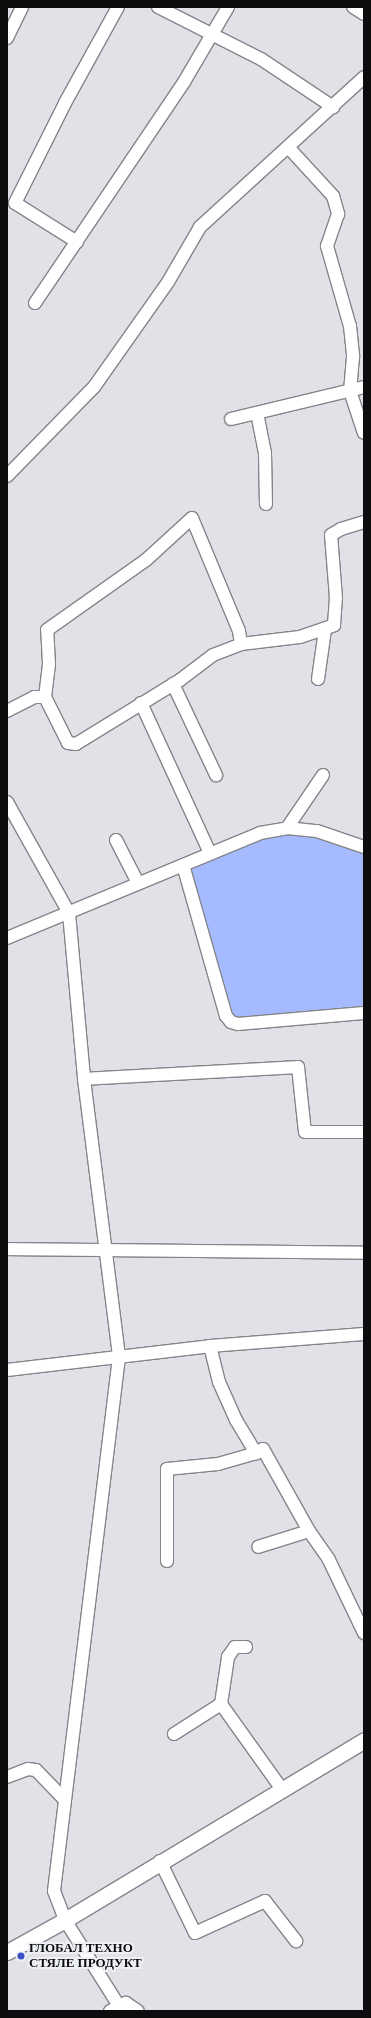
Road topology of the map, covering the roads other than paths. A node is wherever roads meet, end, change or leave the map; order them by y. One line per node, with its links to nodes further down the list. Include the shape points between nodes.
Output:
1 (22, 7): 8 (street)
2 (118, 7): 12 (street)
3 (158, 7): 7 (street)
4 (228, 7): 7 (street)
5 (353, 7): 6 (street)
6 (364, 14)
7 (214, 35): 10 (street, via 261,59); 13 (street)
8 (7, 38)
9 (364, 77): 10 (street)
10 (332, 107): 11 (street)
11 (288, 148): 16 (street, via 333,196 338,214 327,246 350,326 353,356); 20 (street, via 200,227 168,282 94,387)
12 (11, 200): 13 (street)
13 (77, 242): 14 (street)
14 (35, 304)
15 (364, 387): 16 (street)
16 (350, 391): 17 (street); 19 (street)
17 (257, 413): 18 (street); 21 (street, via 265,453)
18 (231, 418)
19 (364, 433)
20 (7, 476)
21 (266, 504)
22 (364, 522): 23 (street, via 331,535 336,620 334,625)
23 (325, 630): 24 (street, via 300,637); 25 (street)
24 (241, 644): 26 (street, via 199,662); 27 (street, via 239,631 192,518 146,560 47,630 49,664)
25 (318, 679)
26 (173, 684): 28 (street); 30 (street)
27 (45, 697): 28 (street, via 72,744); 29 (street, via 34,697)
28 (141, 703): 36 (street)
29 (7, 711)
30 (216, 775)
31 (323, 775): 33 (street)
32 (7, 802): 39 (street)
33 (287, 828): 35 (street, via 318,831); 36 (street, via 260,833)
34 (116, 840): 38 (street)
35 (364, 847)
36 (210, 853): 37 (street)
37 (183, 865): 38 (street); 41 (street, via 226,1016 231,1022 238,1024)
38 (138, 883): 39 (street)
39 (69, 913): 40 (street); 42 (street)
40 (7, 938)
41 (364, 1013)
42 (84, 1079): 43 (street, via 298,1067 305,1132); 45 (street)
43 (364, 1132)
44 (7, 1249): 45 (street)
45 (104, 1249): 46 (street); 49 (street)
46 (364, 1253)
47 (364, 1334): 48 (street)
48 (210, 1346): 49 (street); 51 (street, via 219,1382)
49 (119, 1356): 50 (street); 62 (street)
50 (7, 1370)
51 (256, 1453): 52 (street, via 263,1450); 54 (street, via 218,1464 167,1469)
52 (309, 1531): 53 (street); 55 (street, via 330,1560)
53 (258, 1547)
54 (167, 1561)
55 (364, 1633)
56 (246, 1647): 57 (street, via 235,1647 228,1657)
57 (221, 1704): 58 (street); 61 (street)
58 (174, 1734)
59 (364, 1740): 61 (main road)
60 (7, 1777): 62 (street, via 28,1769 36,1770)
61 (281, 1788): 63 (main road)
62 (64, 1799): 64 (street, via 54,1890)
63 (160, 1861): 64 (main road); 65 (street, via 195,1933 252,1904 265,1901)
64 (65, 1920): 66 (main road); 67 (street)
65 (296, 1941)
66 (7, 1952)
67 (114, 2008): 68 (street, via 126,2003)
68 (138, 2011)

